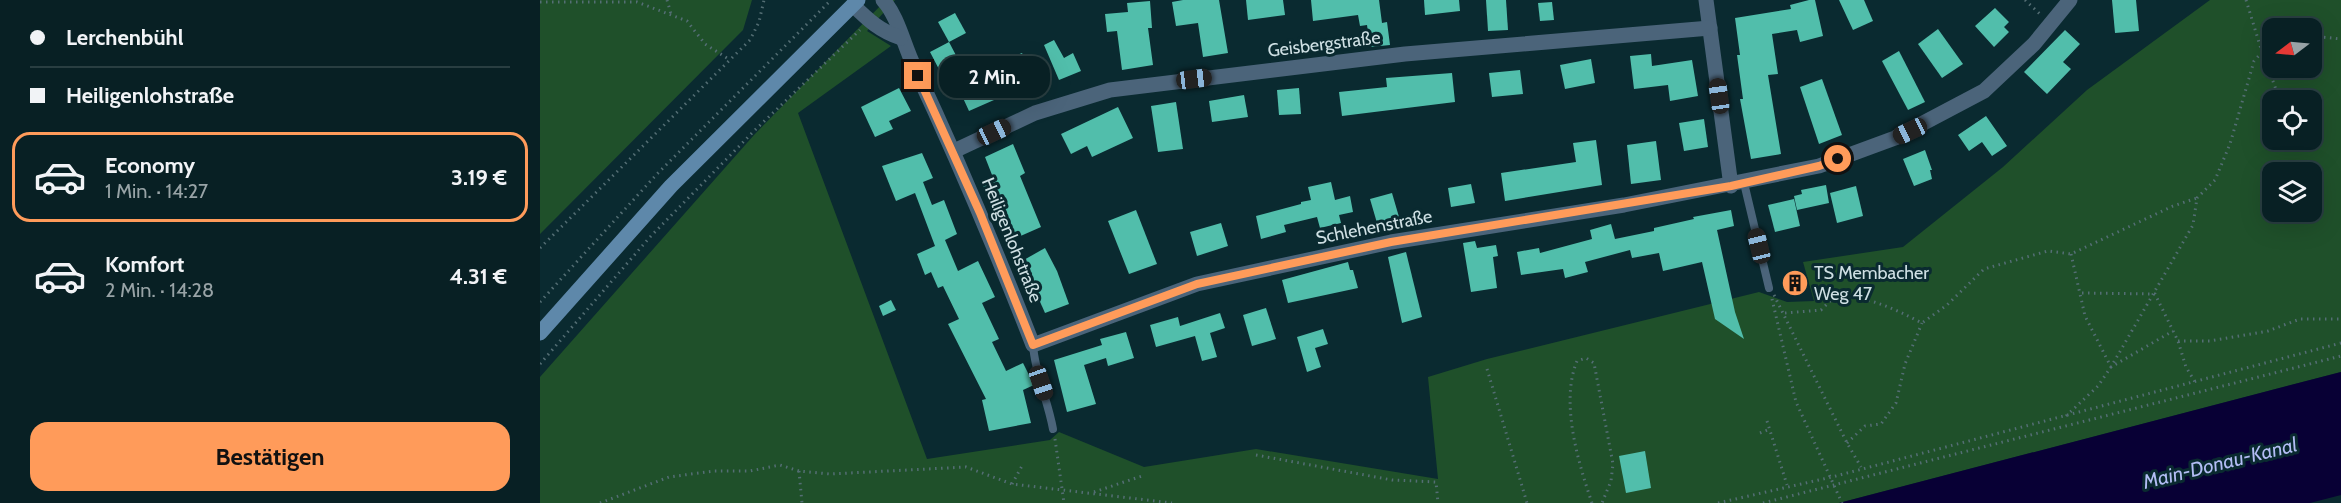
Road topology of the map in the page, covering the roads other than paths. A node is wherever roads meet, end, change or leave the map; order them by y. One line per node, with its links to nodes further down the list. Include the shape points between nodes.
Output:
1 (883, 0): 6 (street, Heiligenlohstraße, via 892,12)
2 (1706, 0): 5 (street)
3 (2070, 0): 8 (street, Schlehenstraße, via 2051,25 1984,91 1939,117 1819,166)
4 (854, 2): 6 (street, via 870,22); 10 (main road, via 671,186)
5 (1710, 28): 7 (street, Geisbergstraße, via 1405,54 1110,90 1035,113); 8 (street)
6 (900, 38): 7 (street, Heiligenlohstraße)
7 (954, 151): 11 (street, Heiligenlohstraße)
8 (1738, 184): 9 (lane); 11 (street, Schlehenstraße, via 1391,242 1197,284)
9 (1769, 288)
10 (540, 333)
11 (1033, 345): 12 (lane, Heiligenlohstraße)
12 (1053, 429)

